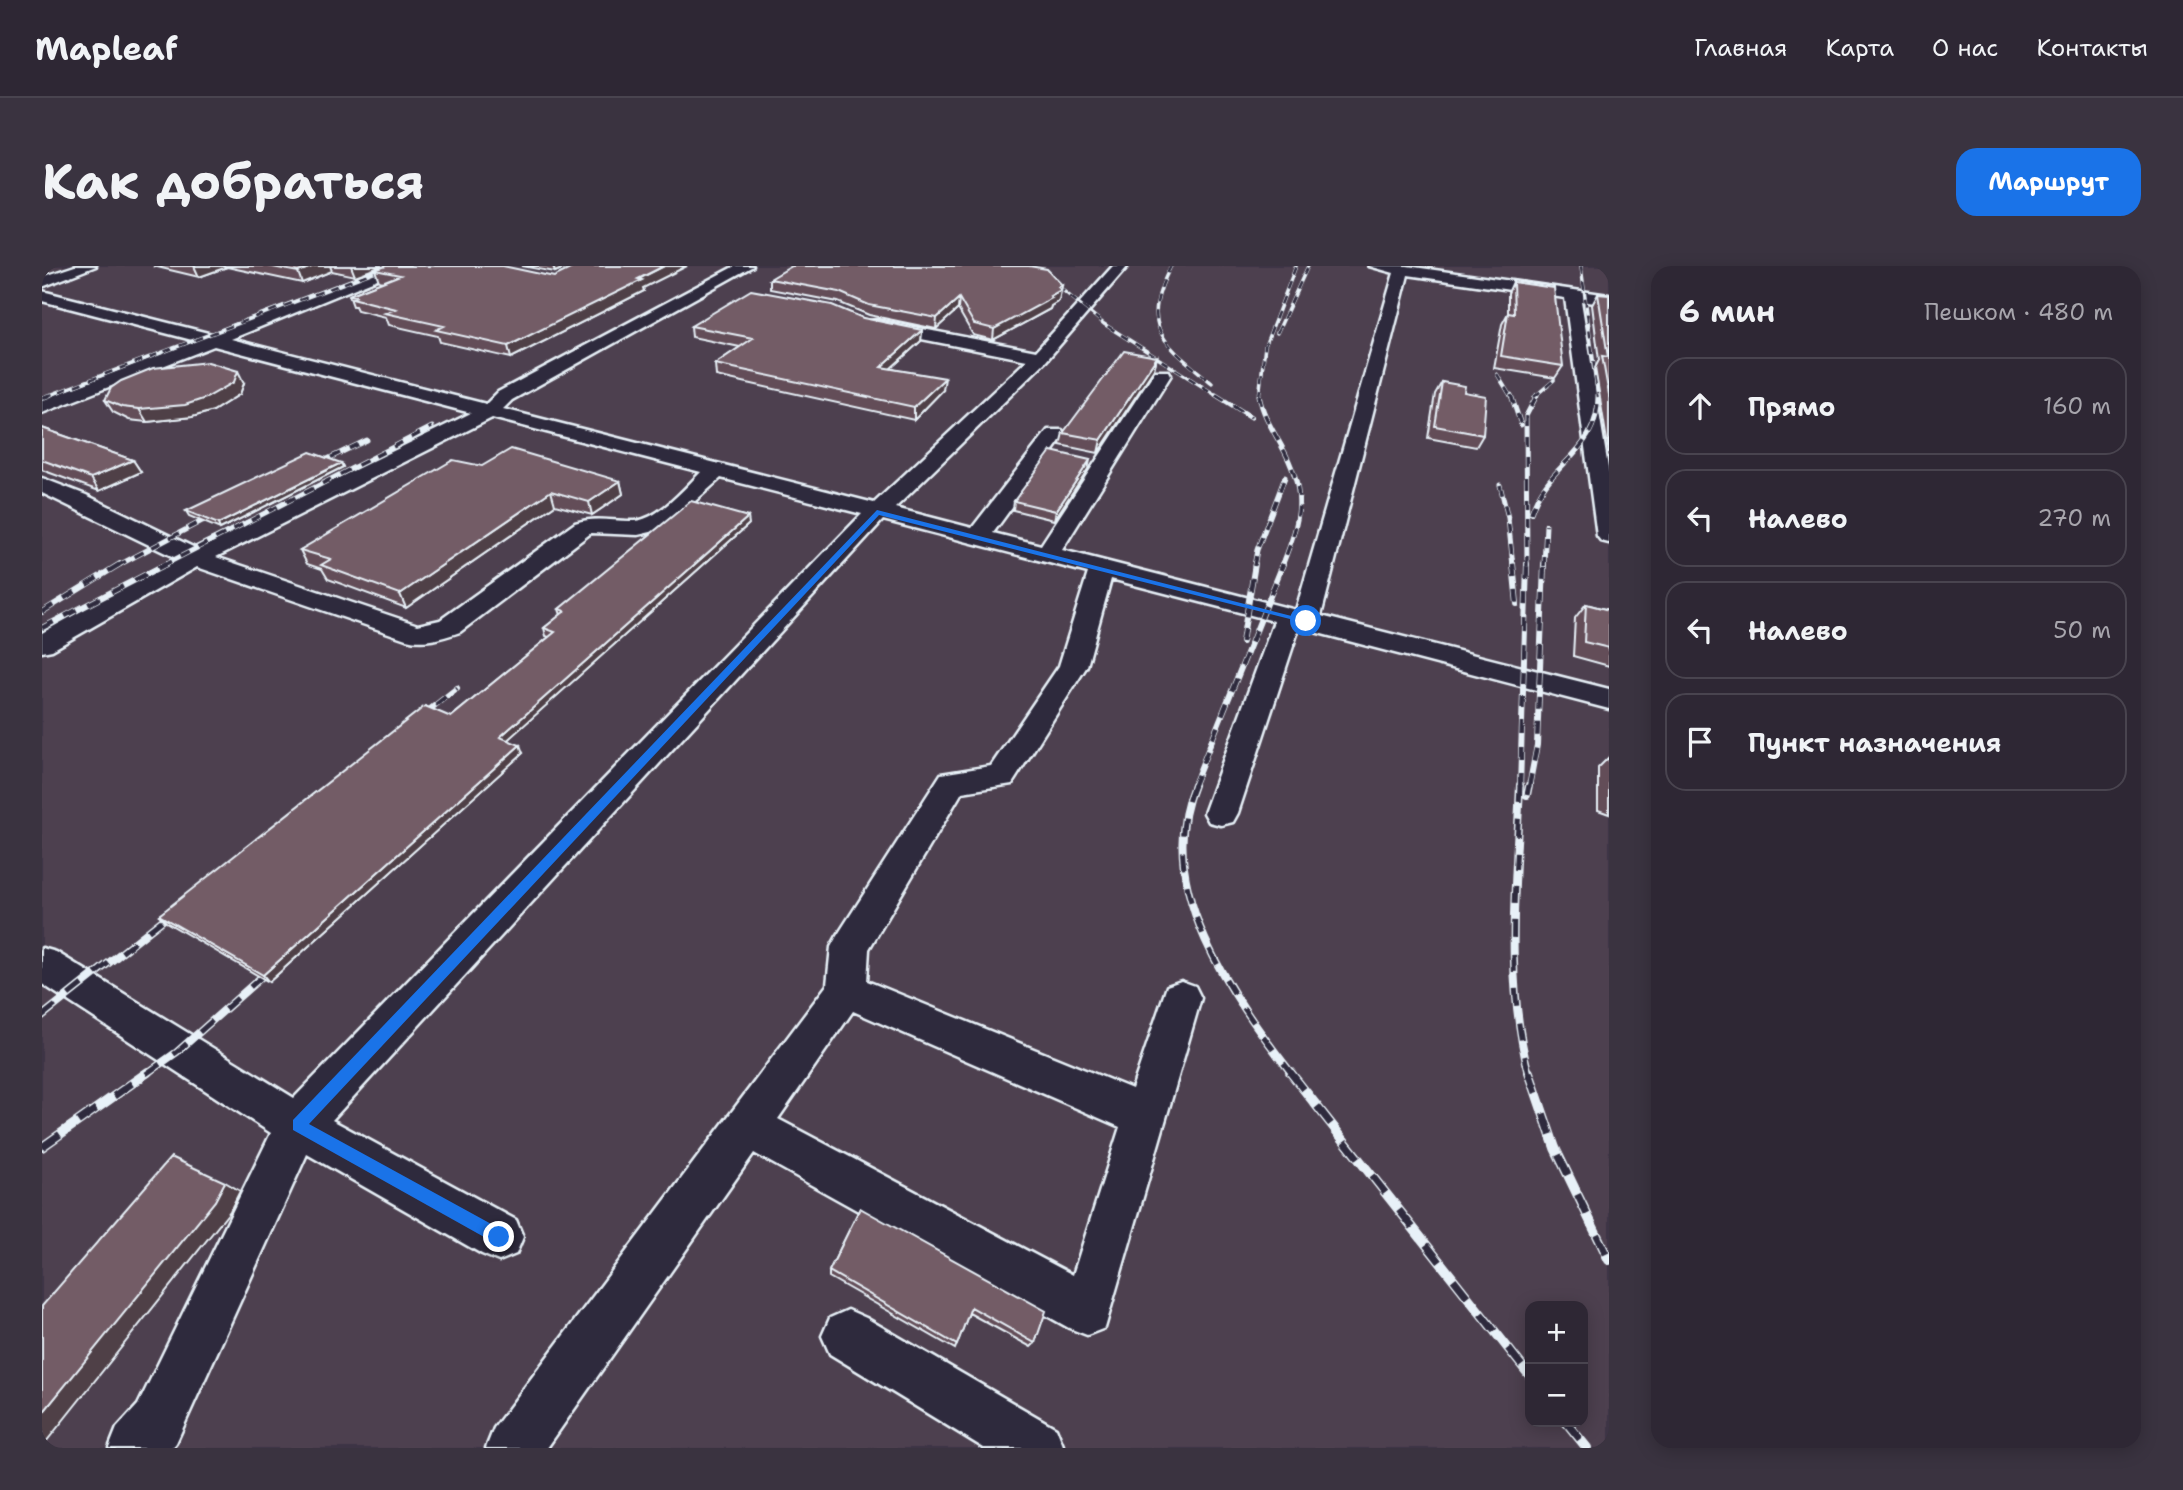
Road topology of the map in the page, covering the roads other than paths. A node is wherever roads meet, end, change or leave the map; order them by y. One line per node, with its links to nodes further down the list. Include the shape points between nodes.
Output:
1 (89, 266): 7 (lane)
2 (402, 266): 14 (lane)
3 (746, 266): 8 (lane)
4 (1121, 266): 15 (lane)
5 (1377, 266): 6 (lane)
6 (1402, 270): 10 (lane); 28 (lane)
7 (42, 282)
8 (711, 285): 9 (lane); 18 (lane, via 505,396)
9 (734, 289)
10 (1572, 295): 12 (lane); 24 (lane)
11 (42, 296): 14 (lane)
12 (1609, 300)
13 (863, 322): 15 (lane)
14 (216, 339): 17 (lane); 18 (lane)
15 (1040, 357): 22 (lane)
16 (1162, 375): 19 (lane)
17 (42, 407)
18 (490, 411): 20 (lane); 26 (lane)
19 (1105, 464): 23 (lane, via 1074,457 1049,442); 25 (lane)
20 (718, 469): 22 (lane); 26 (lane, via 655,523 639,528 606,522 583,527 450,626 433,632 416,633)
21 (42, 485): 26 (lane)
22 (877, 512): 23 (lane); 36 (lane)
23 (978, 536): 25 (lane)
24 (1609, 536)
25 (1047, 554): 27 (lane)
26 (195, 558): 29 (lane)
27 (1102, 568): 28 (lane); 33 (lane, via 1073,666 1001,776 952,782 849,947)
28 (1298, 618): 30 (lane); 31 (lane)
29 (42, 644)
30 (1609, 699)
31 (1221, 813)
32 (42, 964): 36 (lane)
33 (846, 990): 35 (lane); 37 (lane)
34 (1181, 998): 35 (lane)
35 (1145, 1116): 37 (lane, via 1087,1310)
36 (298, 1125): 38 (lane); 40 (lane, via 157,1424)
37 (748, 1126): 41 (lane)
38 (499, 1237)
39 (848, 1336): 42 (lane)
40 (137, 1448)
41 (514, 1448)
42 (1036, 1448)

